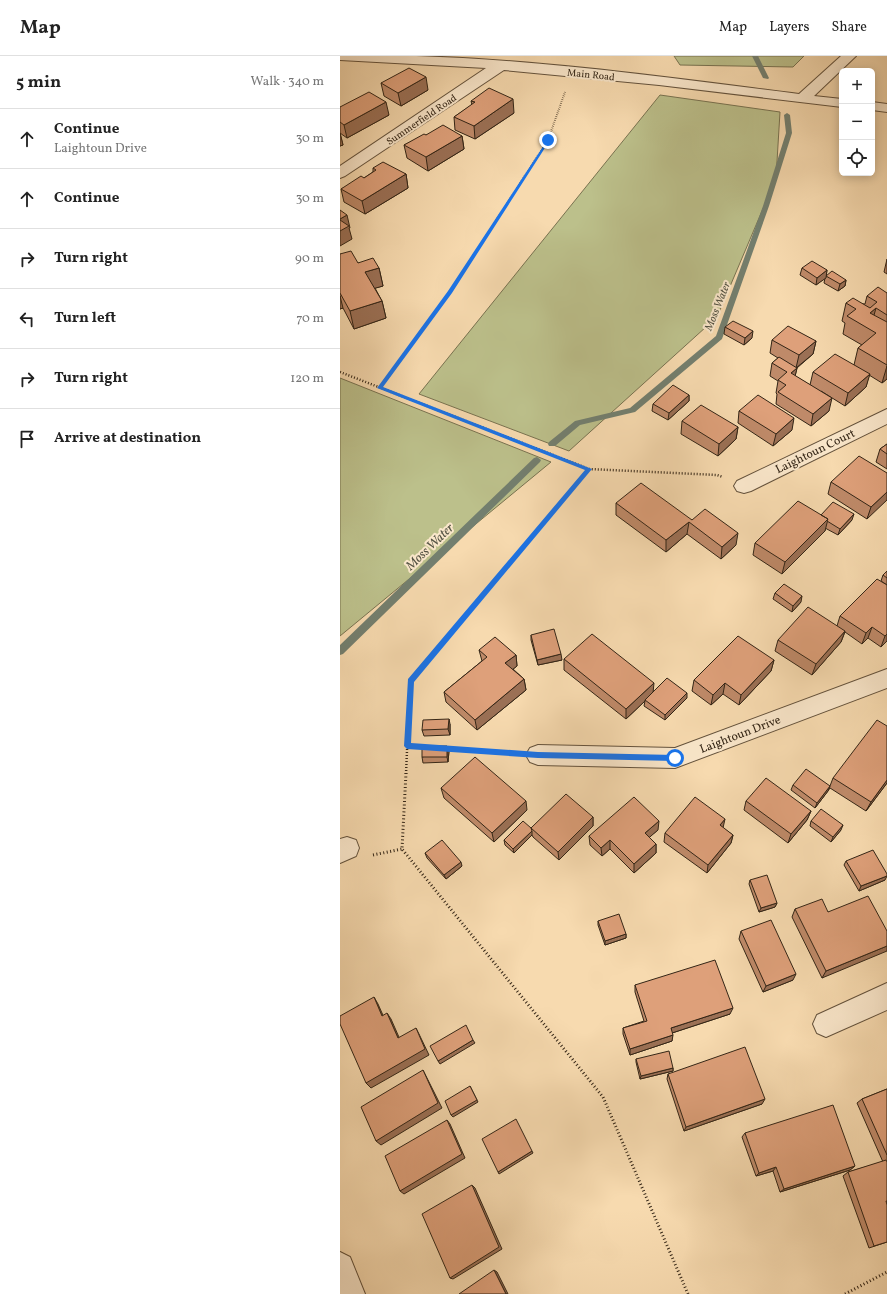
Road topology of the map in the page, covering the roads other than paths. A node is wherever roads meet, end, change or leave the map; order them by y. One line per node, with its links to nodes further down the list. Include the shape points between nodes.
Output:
1 (340, 56): 3 (street, Main Road)
2 (849, 56): 4 (street)
3 (501, 65): 4 (street, Main Road); 8 (street, Summerfield Road)
4 (802, 99): 5 (street, Main Road)
5 (839, 103)
6 (875, 106): 7 (street)
7 (887, 108)
8 (340, 173)
9 (887, 416): 10 (street, Laightoun Court)
10 (744, 486)
11 (887, 678): 12 (street, Laightoun Drive, via 675,758)
12 (538, 755)
13 (887, 996): 14 (street)
14 (826, 1024)
15 (340, 1267): 16 (street)
16 (350, 1294)

